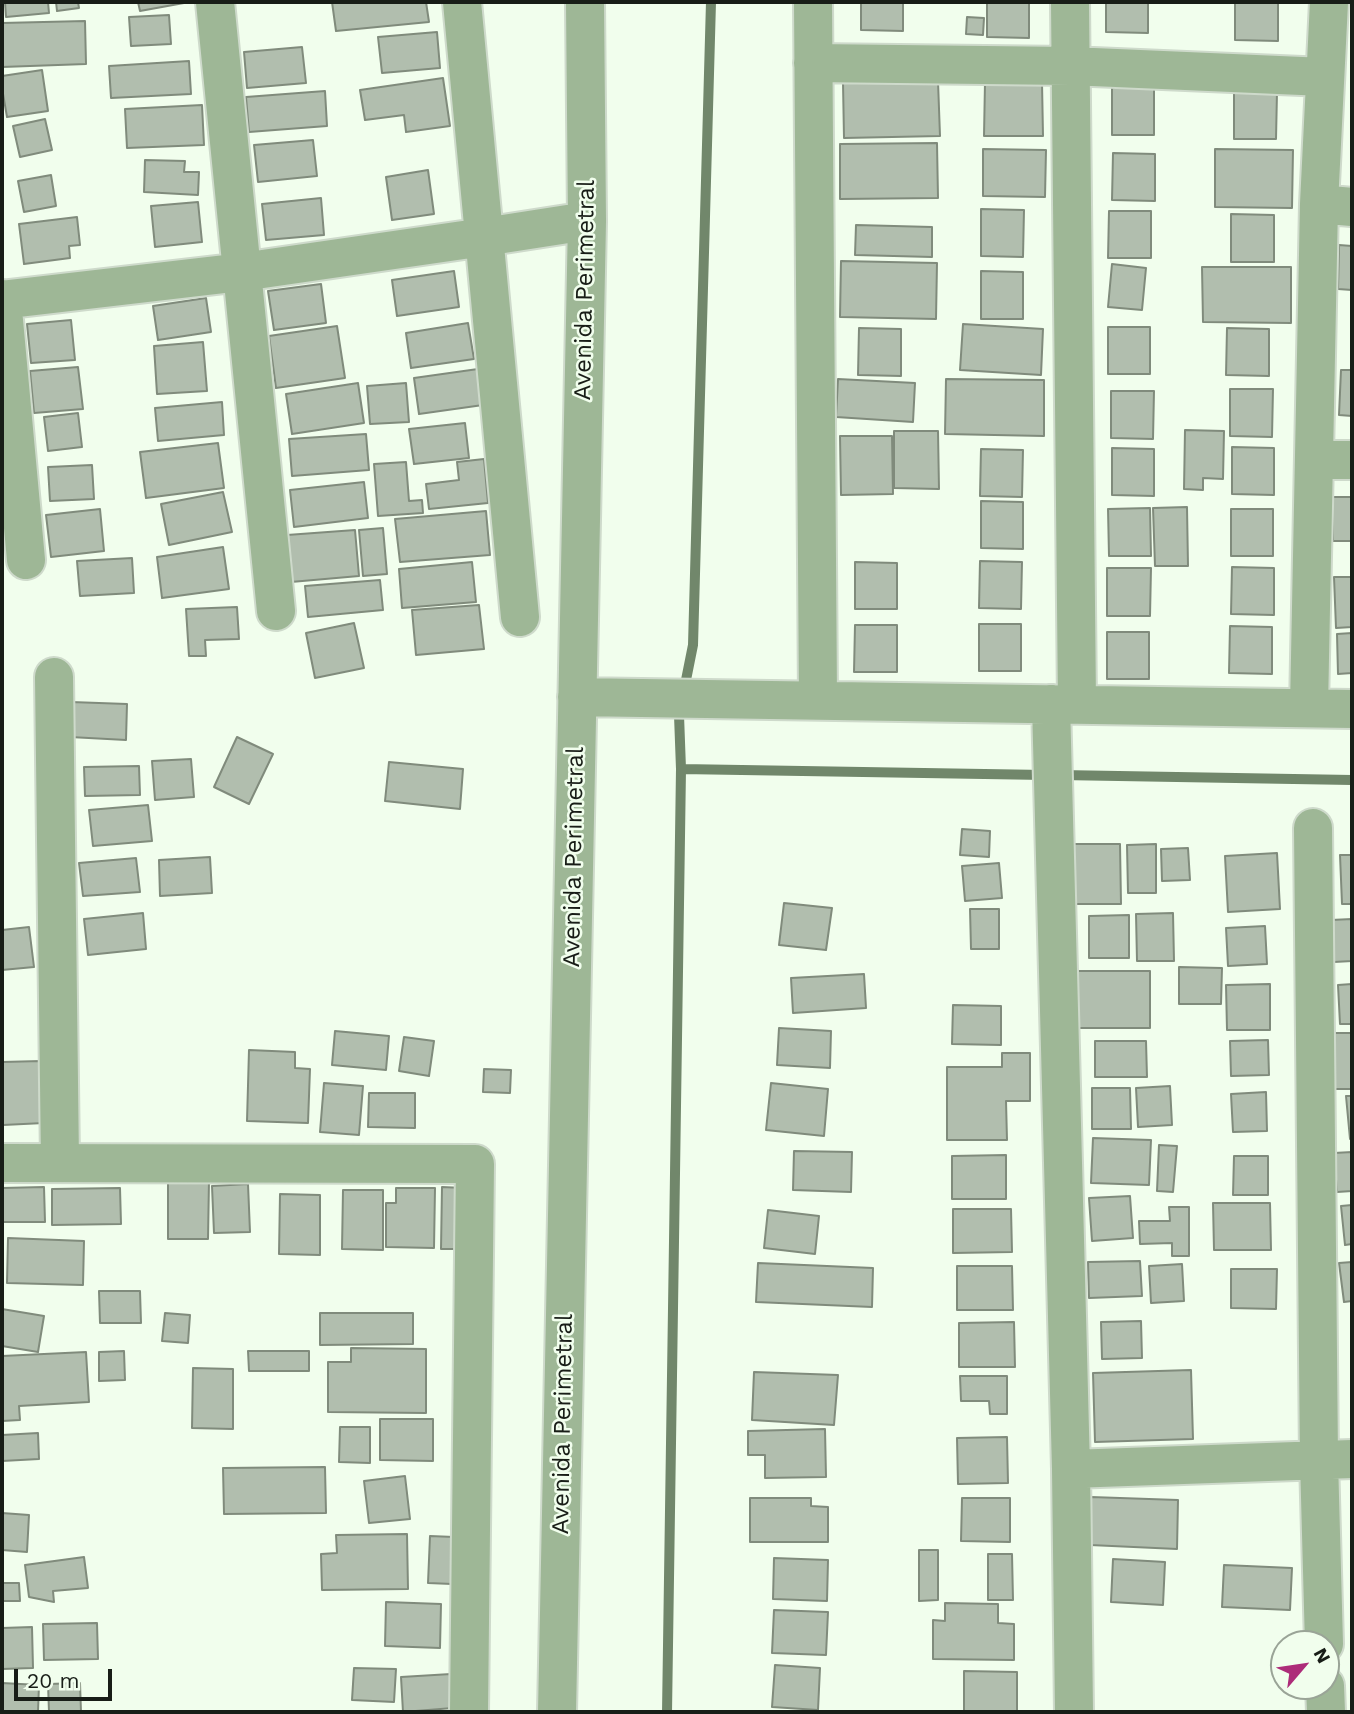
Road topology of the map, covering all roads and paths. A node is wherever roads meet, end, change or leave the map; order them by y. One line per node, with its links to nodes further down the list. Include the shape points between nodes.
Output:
1 (215, 2): 13 (street)
2 (462, 2): 12 (street)
3 (585, 2): 11 (street, Avenida Perimetral)
4 (813, 2): 7 (street)
5 (1070, 2): 8 (street)
6 (1329, 2): 9 (street)
7 (813, 63): 8 (street); 22 (street)
8 (1070, 66): 9 (street); 25 (street)
9 (1325, 77): 10 (street)
10 (1336, 205): 15 (street)
11 (587, 220): 12 (street); 21 (street, Avenida Perimetral)
12 (484, 237): 13 (street); 19 (street)
13 (242, 272): 14 (street); 18 (street)
14 (2, 300): 17 (street)
15 (1314, 460): 16 (street); 23 (street)
16 (1352, 460)
17 (26, 560)
18 (276, 611)
19 (520, 617)
20 (54, 677): 28 (street)
21 (578, 697): 22 (street); 33 (street, Avenida Perimetral)
22 (818, 700): 25 (street)
23 (1309, 708): 24 (street); 25 (street)
24 (1352, 709)
25 (1059, 710): 30 (street, via 1054,831)
26 (1313, 828): 29 (street)
27 (2, 1163): 28 (street)
28 (60, 1163): 32 (street, via 475,1164)
29 (1336, 1460): 30 (street); 31 (street)
30 (1071, 1469): 34 (street)
31 (1325, 1630)
32 (469, 1712)
33 (557, 1712)
34 (1074, 1712)

